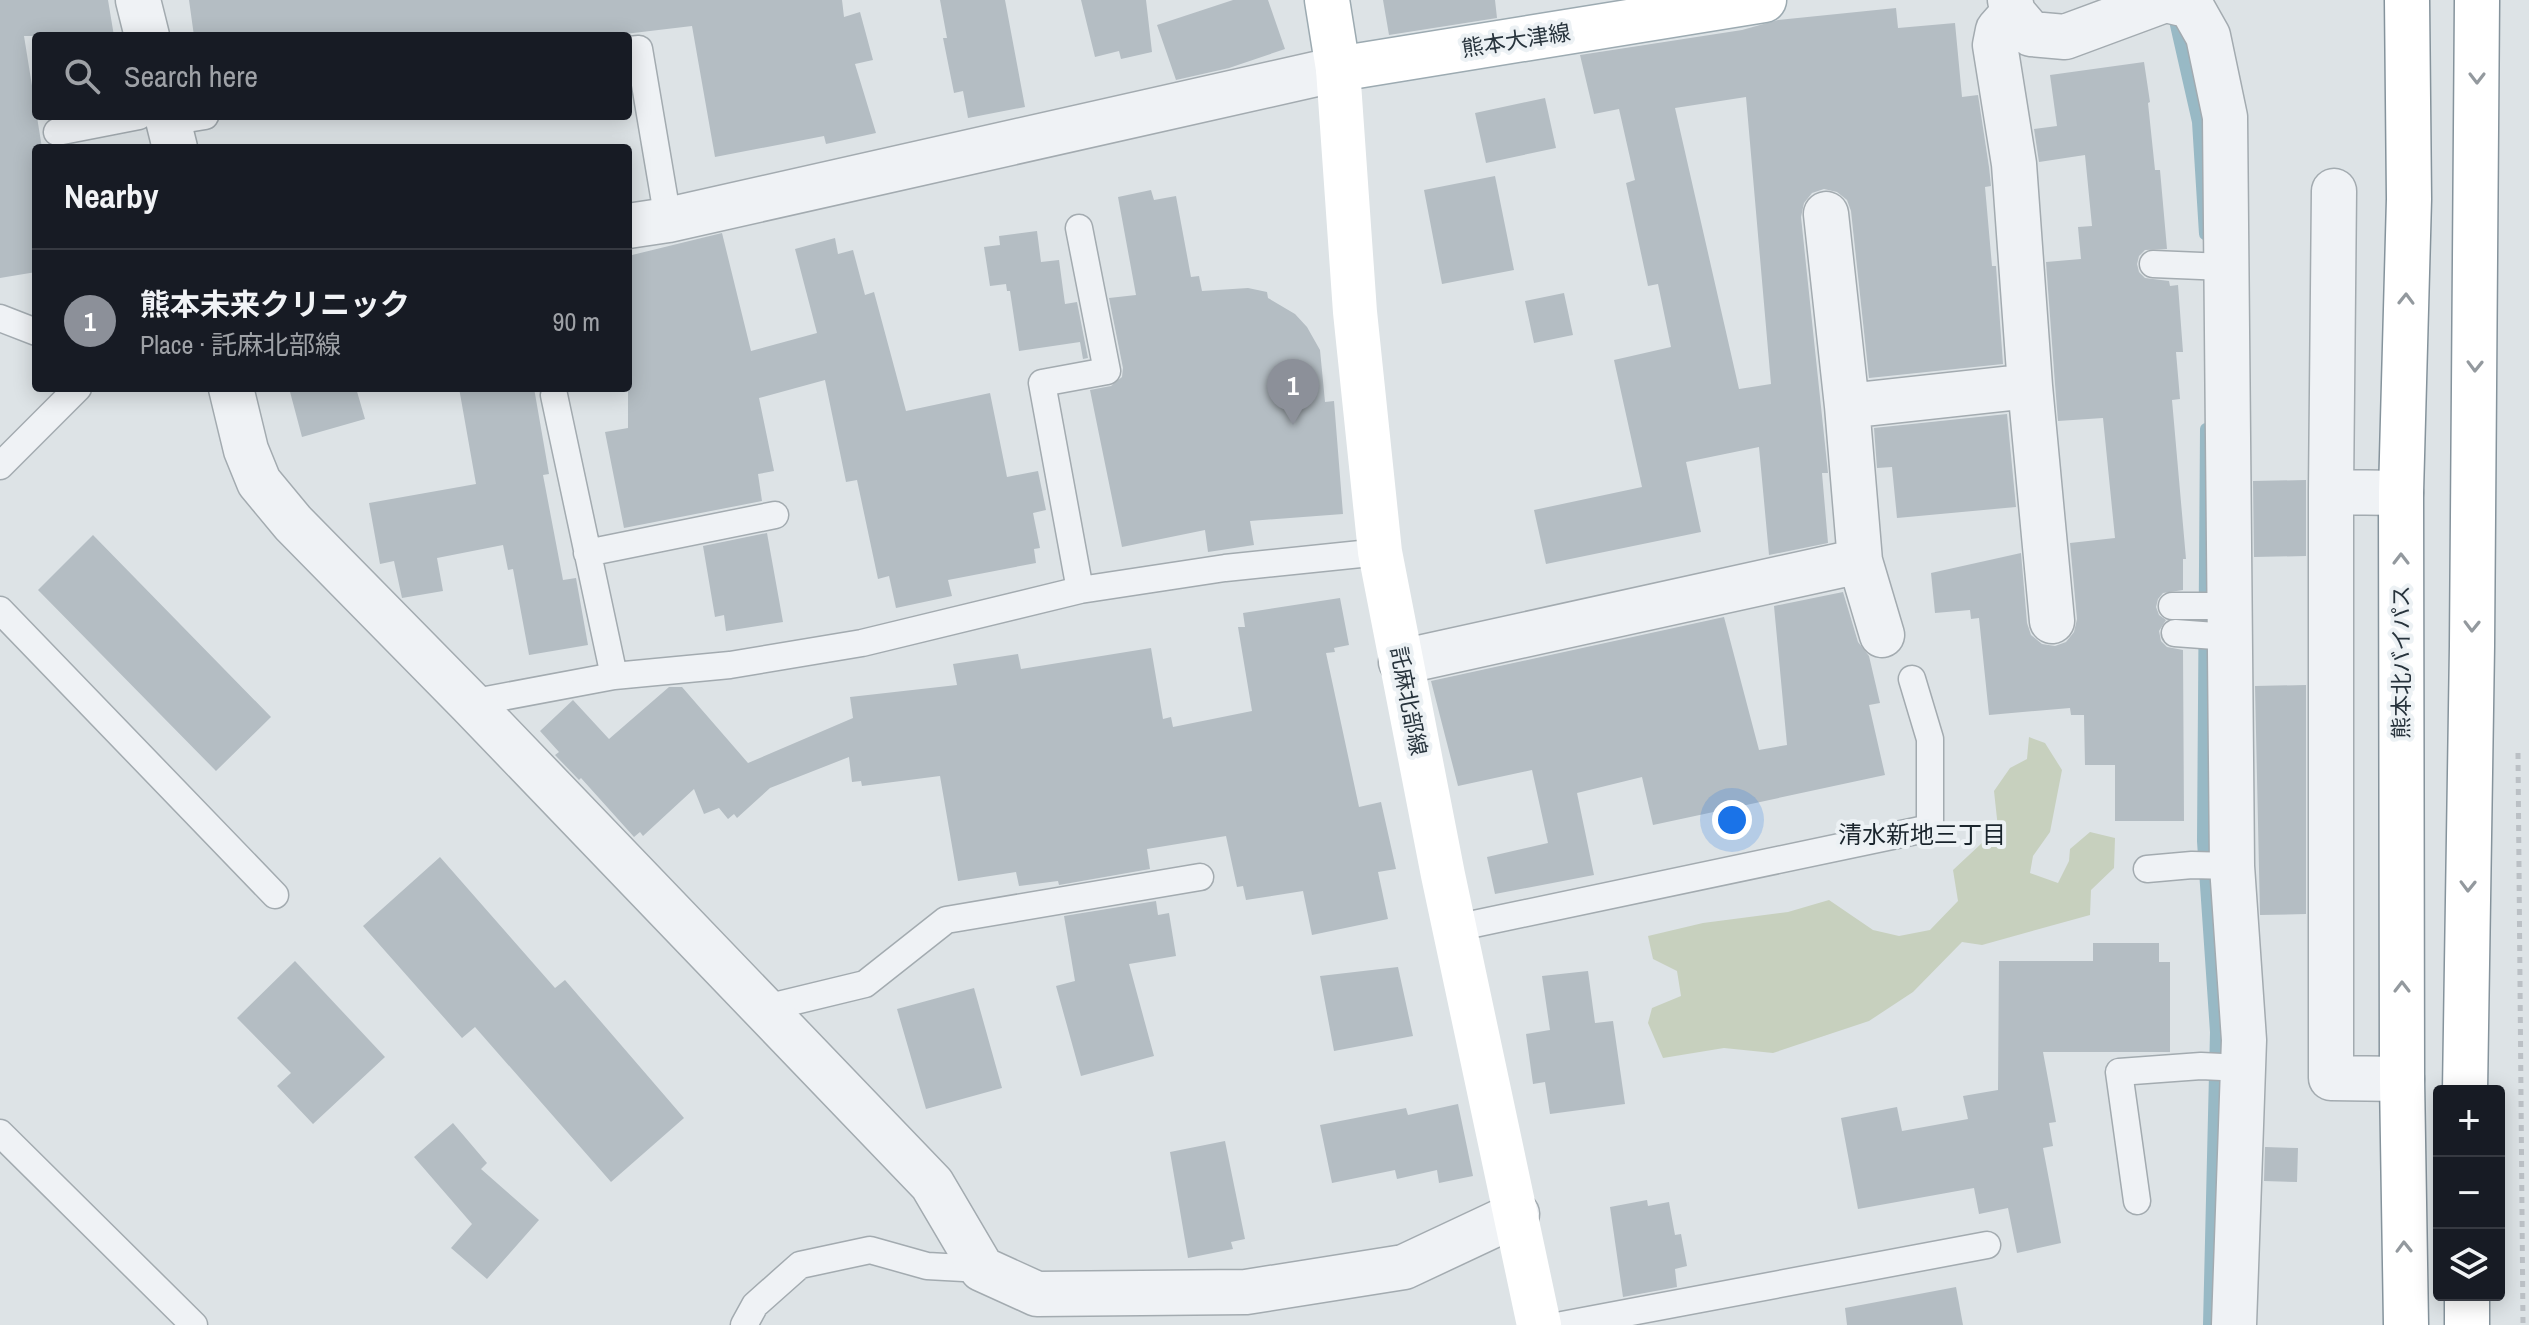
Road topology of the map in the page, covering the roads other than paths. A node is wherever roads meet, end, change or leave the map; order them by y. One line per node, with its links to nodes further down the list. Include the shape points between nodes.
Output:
1 (138, 0): 8 (street)
2 (1327, 0): 10 (main road)
3 (1764, 0): 10 (main road, 熊本大津線)
4 (2166, 0): 7 (street, via 2065,37 2031,34); 18 (street, via 2191,6 2208,36 2225,117)
5 (2407, 0): 28 (main road, 熊本北バイパス, one-way to 5, via 2409,199)
6 (2477, 0): 49 (main road, one-way to 49)
7 (2012, 7): 21 (street, via 1995,45 2014,164)
8 (146, 32)
9 (632, 50): 15 (lane, via 639,49)
10 (1338, 69): 15 (street); 30 (main road, 託麻北部線, via 1355,312)
11 (171, 124): 12 (lane)
12 (57, 132)
13 (2334, 191): 27 (street)
14 (1826, 214): 25 (street)
15 (648, 223)
16 (1079, 228): 33 (lane, via 1107,371 1042,383)
17 (2153, 264): 18 (lane)
18 (2209, 266): 41 (street, via 2202,621)
19 (0, 318): 20 (lane)
20 (32, 330)
21 (2030, 386): 25 (street); 35 (street)
22 (74, 392): 26 (lane)
23 (232, 392): 40 (street, via 259,482)
24 (554, 395): 31 (lane)
25 (1847, 406): 32 (street)
26 (0, 466)
27 (2331, 492): 28 (street); 48 (street, via 2331,1078)
28 (2401, 493): 48 (main road, 熊本北バイパス, one-way to 28)
29 (775, 515): 31 (lane)
30 (1380, 552): 33 (lane); 37 (main road, 託麻北部線)
31 (587, 553): 38 (lane)
32 (1860, 561): 36 (street); 37 (street)
33 (1080, 590): 38 (lane, via 862,643 730,665)
34 (0, 610): 44 (lane)
35 (2052, 621)
36 (1882, 635)
37 (1401, 662): 45 (main road, 託麻北部線)
38 (614, 676): 40 (lane)
39 (1912, 679): 45 (lane, via 1930,739 1930,828)
40 (470, 703): 46 (street)
41 (2215, 865): 42 (lane); 47 (street, via 2244,1040)
42 (2147, 869)
43 (1200, 877): 46 (lane, via 946,920 865,984)
44 (275, 895)
45 (1455, 928): 52 (main road, 託麻北部線)
46 (762, 1009): 54 (street, via 932,1184)
47 (2224, 1067): 51 (lane, via 2119,1072); 60 (street)
48 (2402, 1079): 61 (main road, 熊本北バイパス, one-way to 48)
49 (2465, 1085)
50 (0, 1133): 56 (lane)
51 (2137, 1201)
52 (1517, 1214): 54 (street, via 1404,1267 1246,1292 1037,1294); 58 (main road, 託麻北部線)
53 (1987, 1245): 59 (lane)
54 (982, 1269): 57 (lane, via 927,1266 870,1250 800,1265 755,1305)
55 (2467, 1301): 62 (main road)
56 (194, 1325)
57 (744, 1325)
58 (1539, 1325)
59 (1562, 1325)
60 (2234, 1325)
61 (2406, 1325)
62 (2467, 1325)

